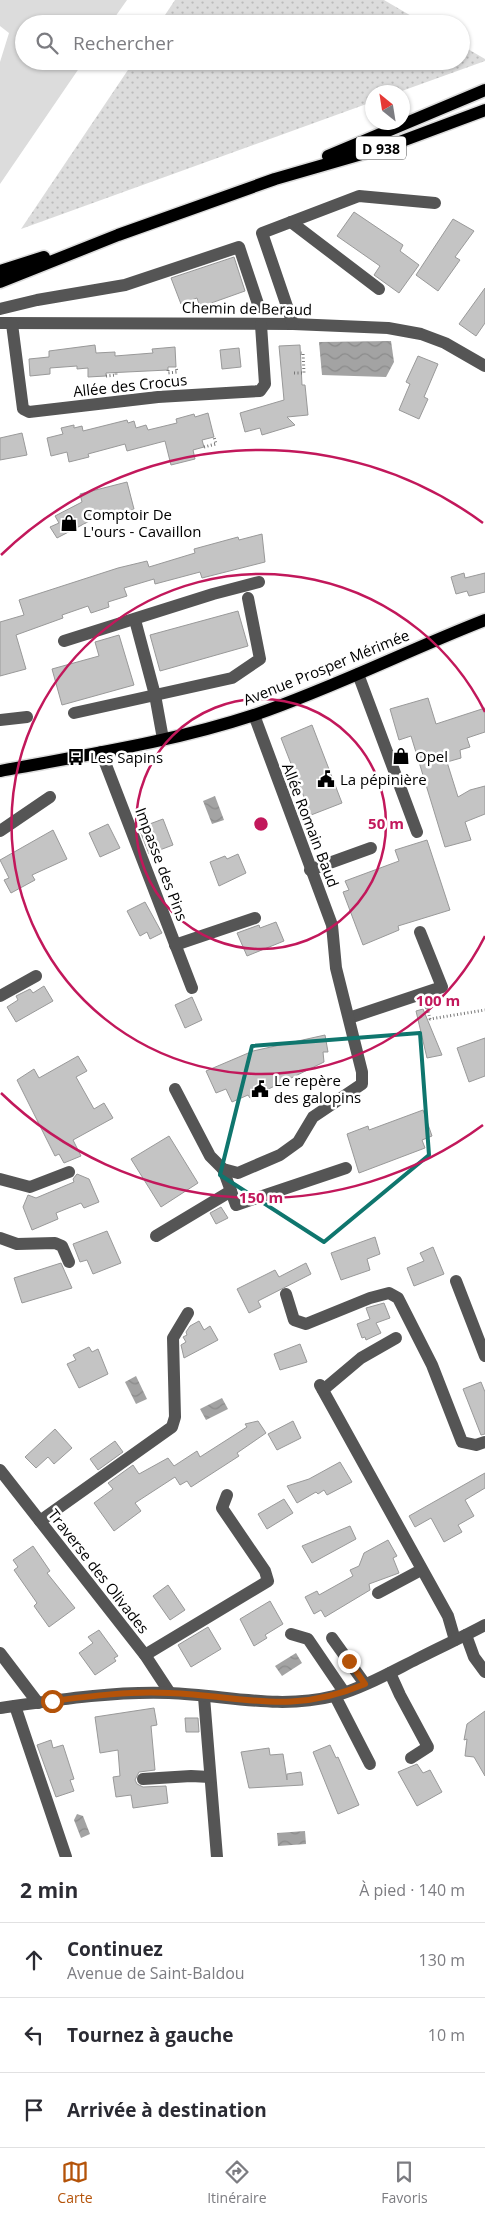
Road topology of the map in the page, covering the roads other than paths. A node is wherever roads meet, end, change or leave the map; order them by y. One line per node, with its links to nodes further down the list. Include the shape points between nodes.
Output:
1 (485, 90): 3 (main road, D 938)
2 (485, 110): 3 (main road, D 938, via 386,147)
3 (275, 179): 6 (main road, D 938)
4 (435, 203): 5 (street, via 359,196)
5 (291, 222): 9 (street); 13 (street, via 262,233)
6 (118, 235): 7 (main road, D 938); 8 (main road, D 938)
7 (0, 271)
8 (0, 282)
9 (379, 288)
10 (259, 307): 11 (street, via 239,247 125,285 37,300)
11 (0, 310)
12 (6, 323): 14 (street, Chemin de Beraud); 14 (street, Allée des Crocus, via 23,408 30,412 158,397 260,391 265,384)
13 (293, 324): 14 (street, Chemin de Beraud); 15 (street, Chemin de Beraud, via 388,328 421,334 445,343)
14 (261, 325)
15 (485, 366)
16 (259, 582): 18 (street)
17 (248, 598): 22 (street, via 260,659 232,678)
18 (135, 620): 20 (street); 22 (street)
19 (485, 620): 21 (main road, Avenue Prosper Mérimée)
20 (64, 641)
21 (358, 674): 24 (main road, Avenue Prosper Mérimée); 32 (street)
22 (155, 695): 23 (street); 27 (street)
23 (74, 713)
24 (254, 715): 27 (main road, Avenue Prosper Mérimée); 34 (street, Allée Romain Baud)
25 (27, 717): 26 (street)
26 (0, 720)
27 (164, 739): 28 (main road, Avenue Prosper Mérimée)
28 (101, 752): 29 (main road, Avenue Prosper Mérimée); 37 (street, Impasse des Pins)
29 (0, 771)
30 (50, 797): 31 (street)
31 (0, 831)
32 (417, 832)
33 (371, 848): 34 (street)
34 (310, 870): 41 (street, Allée Romain Baud, via 332,925 333,946)
35 (255, 918): 37 (street)
36 (420, 932): 41 (street, via 442,987)
37 (175, 945): 39 (street, Impasse des Pins)
38 (36, 976): 40 (street)
39 (192, 988)
40 (0, 996)
41 (350, 1018): 44 (street, Allée Romain Baud, via 362,1084 313,1117 298,1142 280,1155 238,1173)
42 (175, 1089): 44 (street, via 210,1156)
43 (346, 1168): 47 (street, via 236,1205)
44 (223, 1169): 47 (street)
45 (69, 1172): 46 (street, via 30,1187)
46 (0, 1179)
47 (232, 1191): 48 (street)
48 (156, 1236)
49 (0, 1238): 50 (street, via 17,1244 56,1242 62,1246)
50 (69, 1262)
51 (456, 1281): 55 (street)
52 (286, 1294): 56 (street, via 294,1320 306,1324 370,1298 389,1294 398,1298 432,1366 462,1442 476,1445)
53 (188, 1313): 59 (street, via 174,1338 175,1417 172,1427)
54 (396, 1338): 60 (street, via 361,1358 322,1388)
55 (485, 1356)
56 (485, 1442)
57 (0, 1470): 59 (street, Traverse des Olivades)
58 (227, 1495): 67 (street, via 222,1508 265,1571 268,1581)
59 (40, 1521): 67 (street, Traverse des Olivades)
60 (421, 1570): 61 (street); 65 (street)
61 (378, 1593)
62 (485, 1625): 65 (street)
63 (291, 1634): 72 (street, via 308,1639)
64 (332, 1638): 70 (street)
65 (461, 1638): 68 (street); 69 (street)
66 (0, 1654): 74 (street)
67 (145, 1655): 71 (street, Traverse des Olivades)
68 (485, 1672)
69 (390, 1673): 70 (street); 77 (street, via 428,1748)
70 (365, 1684): 72 (street)
71 (170, 1693): 73 (street); 74 (street, via 99,1695)
72 (340, 1694): 73 (street, via 292,1703 259,1703); 78 (street)
73 (204, 1696): 79 (street)
74 (38, 1703): 75 (street)
75 (15, 1706): 76 (street); 81 (street)
76 (0, 1708)
77 (411, 1758)
78 (370, 1764)
79 (210, 1777): 80 (street); 82 (street)
80 (144, 1779)
81 (66, 1857)
82 (217, 1857)

